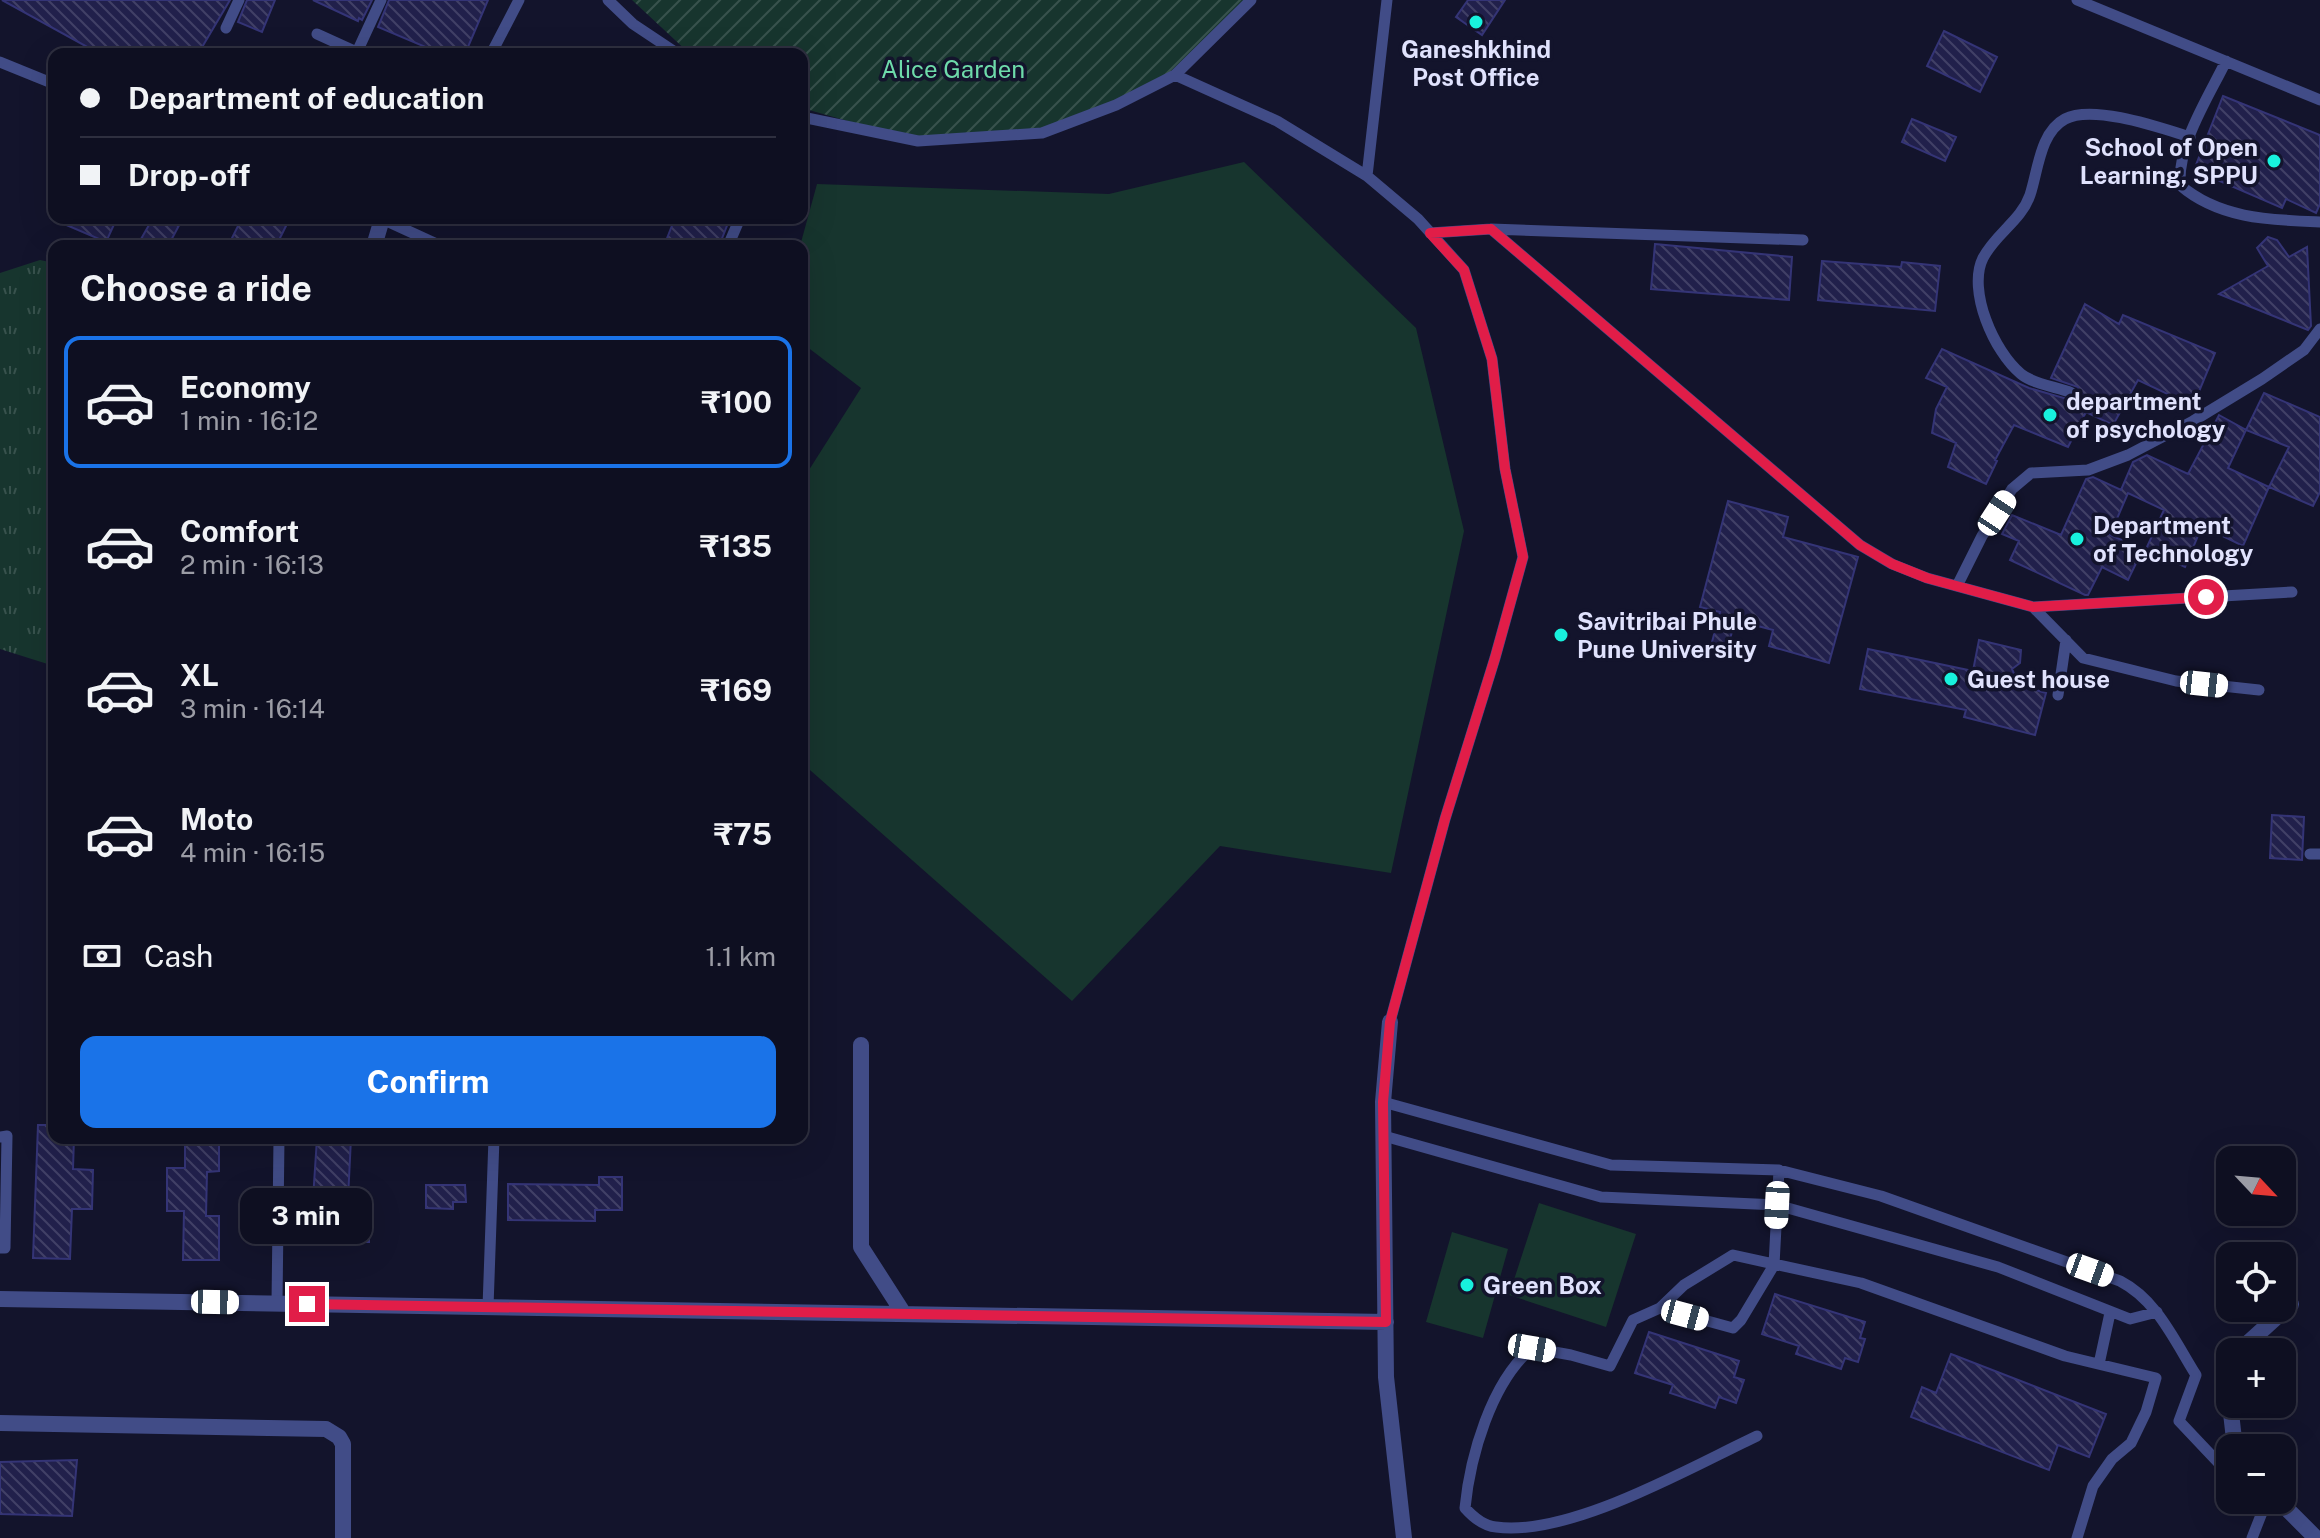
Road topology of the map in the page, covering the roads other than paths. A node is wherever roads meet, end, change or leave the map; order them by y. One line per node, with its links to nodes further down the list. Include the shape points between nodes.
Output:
1 (239, 0): 8 (lane)
2 (381, 0): 11 (lane)
3 (519, 0): 12 (lane)
4 (608, 0): 13 (lane)
5 (1251, 0): 16 (lane)
6 (1387, 0): 21 (lane)
7 (2077, 0): 14 (lane)
8 (226, 28)
9 (317, 34): 10 (lane)
10 (348, 48)
11 (361, 48)
12 (494, 48)
13 (669, 48)
14 (2226, 61): 18 (lane); 20 (lane)
15 (0, 62): 17 (lane)
16 (1175, 75): 19 (lane, via 1042,133 918,141); 21 (lane, via 1277,121)
17 (48, 82)
18 (2320, 100)
19 (808, 118)
20 (2190, 137): 22 (lane, via 2179,169 2180,185 2195,197 2251,219); 29 (lane, via 2123,118 2066,118 2051,132 2017,219 1996,236 1981,261 1979,297 2001,353 2022,375)
21 (1367, 176): 25 (lane)
22 (2320, 222)
23 (395, 224): 26 (lane)
24 (1491, 229): 25 (lane); 27 (lane); 30 (lane, via 1860,545 1892,564)
25 (1430, 233): 36 (lane, via 1464,270 1492,359 1505,469 1523,557)
26 (428, 240)
27 (1803, 240)
28 (2320, 329): 30 (lane, via 2304,350 2262,379 2128,455 2088,470 2031,473 2012,489)
29 (2072, 393)
30 (1957, 586): 32 (lane)
31 (2292, 592): 32 (lane)
32 (2033, 607): 33 (lane)
33 (2066, 640): 34 (lane, via 2083,658 2176,681); 35 (lane)
34 (2259, 690)
35 (2058, 695)
36 (1390, 1022): 38 (street)
37 (861, 1045): 53 (street, via 861,1247)
38 (1383, 1102): 39 (street); 43 (lane, via 1611,1165)
39 (1384, 1136): 44 (lane, via 1601,1197); 54 (street)
40 (0, 1137): 45 (lane, via 7,1136 5,1248)
41 (279, 1144): 48 (lane)
42 (494, 1144): 49 (lane)
43 (1779, 1170): 44 (lane); 51 (lane, via 1881,1196 2120,1281 2140,1291)
44 (1777, 1205): 46 (lane); 52 (lane, via 1998,1267)
45 (0, 1248)
46 (1774, 1265): 50 (lane, via 1733,1255 1684,1285); 50 (lane, via 1733,1328); 57 (lane, via 1861,1283)
47 (0, 1299): 48 (street)
48 (277, 1303): 49 (street)
49 (488, 1307): 53 (street)
50 (1660, 1308): 59 (lane, via 1633,1320 1610,1366 1532,1348 1523,1356 1488,1410 1465,1508 1493,1527 1541,1527 1624,1500)
51 (2157, 1312): 52 (lane, via 2130,1319); 60 (lane, via 2196,1375 2179,1421)
52 (2110, 1313): 57 (lane)
53 (904, 1314): 54 (street)
54 (1386, 1322): 64 (street, via 1386,1377)
55 (2271, 1322): 56 (street)
56 (2253, 1338)
57 (2099, 1364): 65 (lane, via 2156,1378 2131,1443 2093,1486)
58 (0, 1423): 63 (street, via 326,1429 343,1444)
59 (1757, 1436)
60 (2216, 1460)
61 (2261, 1514): 66 (lane)
62 (2292, 1514): 67 (street)
63 (343, 1538)
64 (1404, 1538)
65 (2077, 1538)
66 (2252, 1538)
67 (2316, 1538)

